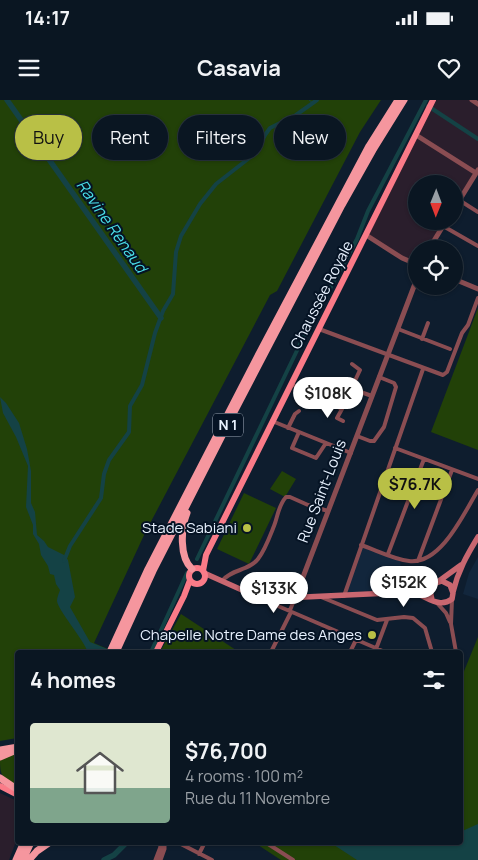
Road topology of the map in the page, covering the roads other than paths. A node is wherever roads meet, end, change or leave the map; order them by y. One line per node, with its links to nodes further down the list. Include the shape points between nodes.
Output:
1 (398, 100): 72 (highway, N 1, via 369,146 163,538 131,604)
2 (404, 100): 44 (highway, N 1, via 342,205)
3 (433, 100): 6 (main road, Chaussée Royale)
4 (472, 100): 5 (street)
5 (478, 104)
6 (416, 135): 7 (street); 12 (main road, Chaussée Royale)
7 (477, 173): 8 (street)
8 (463, 194)
9 (463, 203): 10 (street)
10 (478, 212)
11 (453, 230): 13 (street)
12 (366, 235): 14 (street); 20 (main road, Chaussée Royale)
13 (478, 246)
14 (408, 261)
15 (463, 282): 16 (street)
16 (478, 289)
17 (410, 295): 21 (street, Rue Saint-Louis)
18 (478, 298): 26 (street, via 447,372 440,375)
19 (428, 323): 22 (street)
20 (319, 329): 24 (street); 28 (main road, Chaussée Royale)
21 (398, 329): 22 (street); 24 (street, Rue Saint-Louis)
22 (422, 339): 23 (street)
23 (450, 349)
24 (387, 355): 26 (street); 27 (street, Rue Saint-Louis)
25 (352, 364): 29 (street, via 360,370)
26 (423, 369): 39 (street)
27 (379, 377): 30 (street, Rue Saint-Louis); 37 (street, via 396,387 384,427 374,441)
28 (291, 384): 31 (street); 33 (main road, Chaussée Royale)
29 (351, 389): 30 (street); 31 (street)
30 (372, 396): 37 (street, Rue Saint-Louis)
31 (342, 409): 34 (street, via 337,418)
32 (300, 411): 35 (street)
33 (272, 421): 35 (street); 50 (main road, Chaussée Royale)
34 (343, 421)
35 (288, 428): 36 (street)
36 (299, 432): 38 (street); 38 (street, via 292,448 316,458)
37 (357, 436): 40 (street, Rue Saint-Louis)
38 (326, 443): 40 (street)
39 (395, 448): 41 (street); 48 (street)
40 (350, 453): 46 (street, Rue Saint-Louis)
41 (424, 459): 42 (street); 49 (street)
42 (452, 470): 43 (street); 51 (street)
43 (478, 480)
44 (196, 487): 53 (highway, via 184,518 183,530 185,557); 72 (highway, N 1)
45 (478, 490): 51 (street, via 443,544 435,553)
46 (328, 511): 56 (street, via 286,497 280,504 259,558); 64 (street, Rue Saint-Louis)
47 (478, 538): 52 (main road)
48 (361, 544): 49 (street); 61 (street)
49 (388, 554): 51 (street)
50 (206, 556): 53 (main road, Chaussée Royale); 54 (main road, Chaussée Royale)
51 (418, 561)
52 (462, 564): 57 (main road); 62 (main road)
53 (194, 569): 54 (main road); 55 (main road, via 189,575)
54 (204, 574): 56 (main road); 58 (main road)
55 (190, 580): 58 (main road); 60 (main road)
56 (220, 580): 65 (main road)
57 (436, 582): 59 (main road); 62 (main road, via 447,583 452,589); 66 (main road, via 430,590)
58 (196, 584): 60 (main road)
59 (411, 592): 61 (main road); 66 (main road)
60 (184, 596): 74 (main road)
61 (342, 596): 63 (main road); 67 (street)
62 (452, 596): 66 (main road, via 445,603); 70 (street)
63 (321, 597): 64 (main road); 67 (street)
64 (295, 598): 65 (main road); 68 (street)
65 (262, 599): 68 (street)
66 (434, 601): 70 (street)
67 (341, 604): 69 (street, via 377,620)
68 (291, 611): 71 (street); 75 (street)
69 (387, 620): 73 (street); 78 (street, via 413,618 425,628)
70 (451, 624): 79 (street)
71 (356, 640): 73 (street); 76 (street)
72 (116, 648)
73 (376, 649): 77 (street)
74 (157, 650)
75 (272, 650)
76 (351, 650)
77 (379, 650)
78 (431, 650)
79 (456, 650)
80 (8, 749): 81 (highway)
81 (0, 757)
82 (0, 778): 85 (highway)
83 (0, 782): 86 (main road)
84 (0, 786): 87 (main road)
85 (15, 788)
86 (15, 789)
87 (15, 794)
88 (23, 845): 96 (highway)
89 (30, 845): 97 (highway)
90 (46, 845): 98 (highway)
91 (163, 845): 99 (street)
92 (182, 845): 95 (street)
93 (204, 845): 95 (street)
94 (270, 845): 101 (street)
95 (199, 854): 100 (street)
96 (16, 860)
97 (23, 860)
98 (29, 860)
99 (158, 860)
100 (212, 860)
101 (293, 860)

